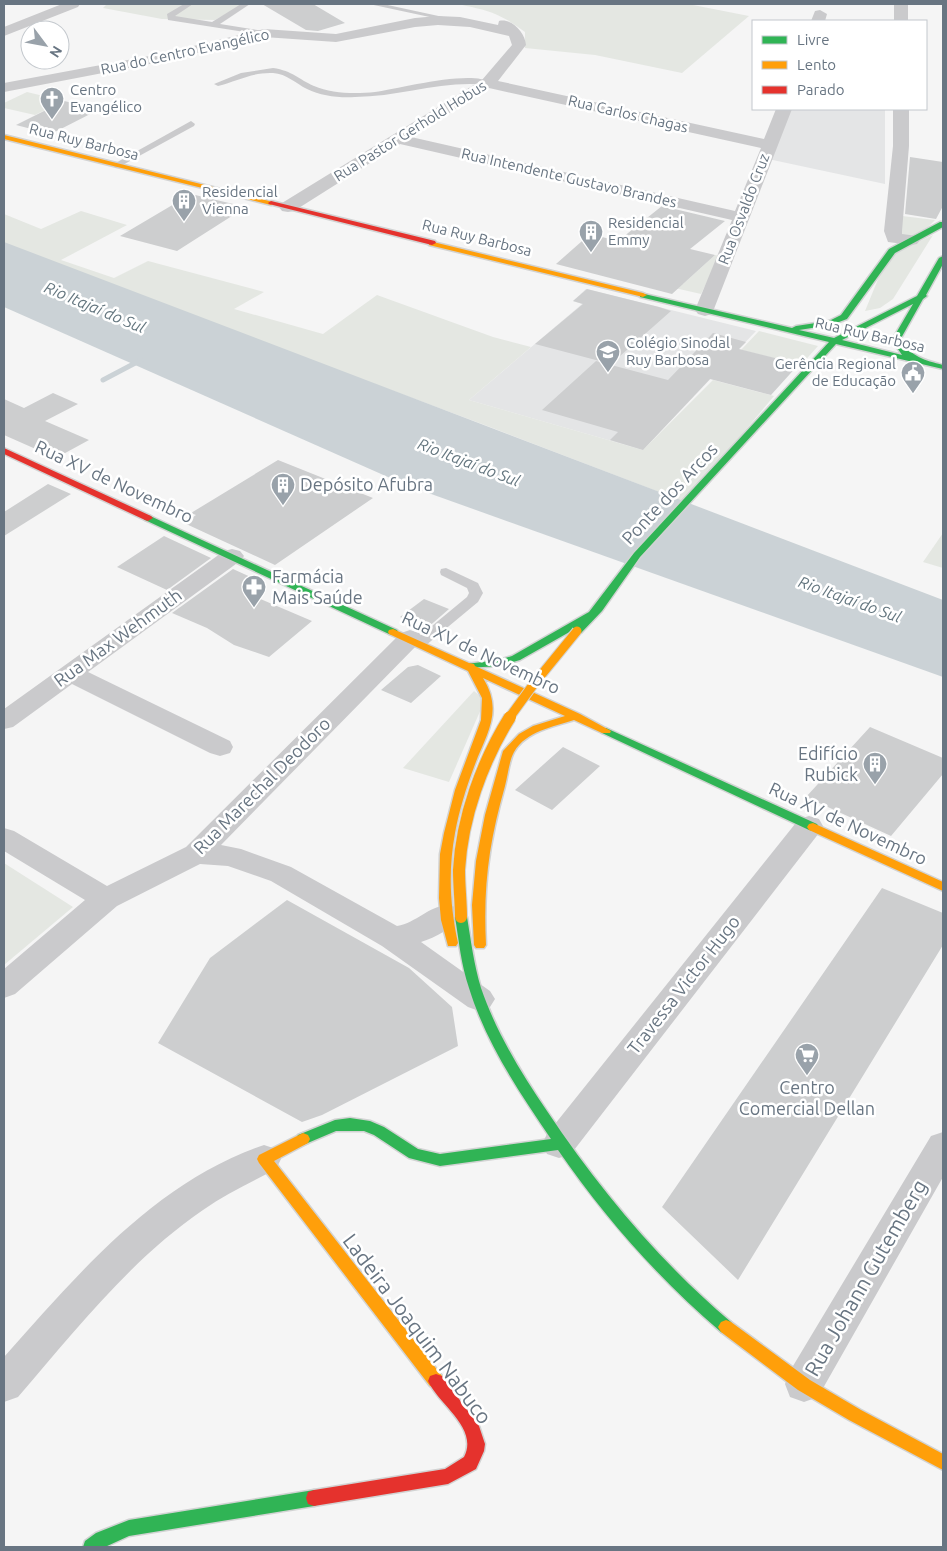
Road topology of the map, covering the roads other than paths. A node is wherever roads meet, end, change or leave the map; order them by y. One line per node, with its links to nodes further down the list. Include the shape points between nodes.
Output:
1 (73, 4): 10 (street)
2 (189, 4): 9 (lane, via 171,18)
3 (246, 4): 9 (lane)
4 (374, 4): 8 (lane)
5 (442, 4): 12 (street, via 488,14)
6 (901, 4): 7 (street)
7 (901, 20)
8 (457, 21): 11 (street, Rua do Centro Evangélico, via 428,20 338,38); 12 (street, Rua do Centro Evangélico)
9 (213, 25): 11 (lane)
10 (4, 32)
11 (264, 33): 15 (street, Rua do Centro Evangélico, via 160,58)
12 (513, 33): 13 (street, Rua Pastor Gerhold Hobus, via 518,37 519,45)
13 (487, 83): 14 (lane, via 449,80 357,95 326,93 306,86 290,74 265,70 239,74); 20 (street, Rua Pastor Gerhold Hobus); 21 (street, Rua Carlos Chagas)
14 (218, 84)
15 (4, 88)
16 (784, 110): 21 (street, Rua Osvaldo Cruz)
17 (901, 110): 26 (street, via 893,231 894,238)
18 (191, 124): 22 (lane)
19 (4, 137): 22 (main road, Rua Ruy Barbosa)
20 (398, 139): 23 (street, Rua Pastor Gerhold Hobus); 24 (street, Rua Intendente Gustavo Brandes)
21 (769, 145): 24 (street, Rua Osvaldo Cruz)
22 (116, 165): 23 (main road, Rua Ruy Barbosa)
23 (288, 207): 29 (main road, Rua Ruy Barbosa)
24 (741, 217): 29 (street, Rua Osvaldo Cruz)
25 (943, 224): 26 (main road)
26 (911, 240): 31 (main road, via 892,251 844,317 831,323)
27 (942, 263): 28 (main road)
28 (923, 295): 30 (main road); 33 (main road, via 896,340)
29 (705, 310): 31 (main road, Rua Ruy Barbosa)
30 (872, 322): 32 (main road); 33 (main road, via 868,330 877,342)
31 (782, 329): 32 (main road, Rua Ruy Barbosa)
32 (833, 342): 34 (main road, Rua Ruy Barbosa); 38 (main road, Ponte dos Arcos, via 637,555)
33 (911, 357): 34 (main road)
34 (939, 366)
35 (4, 451): 36 (main road, Rua XV de Novembro)
36 (232, 556): 39 (main road, Rua XV de Novembro); 41 (street, Rua Max Wehmuth)
37 (446, 572): 39 (lane, via 472,586 476,593 473,599)
38 (595, 612): 40 (main road, via 516,658); 54 (main road, Ponte dos Arcos, bridge, via 520,702 491,751 480,775 465,832)
39 (415, 641): 40 (main road, Rua XV de Novembro); 51 (street, Rua Marechal Deodoro)
40 (470, 666): 42 (main road, Rua XV de Novembro); 44 (main road, via 485,692)
41 (70, 673): 43 (street, Rua Max Wehmuth); 45 (street)
42 (576, 716): 46 (main road, via 537,728 523,736); 49 (main road, Rua XV de Novembro)
43 (4, 721)
44 (487, 721): 46 (main road); 48 (main road)
45 (220, 747)
46 (509, 751): 47 (main road)
47 (500, 783): 48 (main road); 57 (main road, via 482,861)
48 (453, 818): 54 (main road, via 443,882)
49 (809, 826): 52 (main road, Rua XV de Novembro); 58 (street, Travessa Victor Hugo)
50 (4, 838): 53 (street)
51 (196, 854): 53 (street, Rua Marechal Deodoro); 55 (street, via 231,856 281,874)
52 (943, 887)
53 (106, 899): 56 (street, Rua Marechal Deodoro)
54 (453, 916): 55 (street, via 414,934); 57 (main road); 57 (main road, via 456,955)
55 (393, 938): 57 (street)
56 (4, 986)
57 (476, 988): 58 (main road, via 496,1036)
58 (559, 1144): 60 (main road, via 424,1160 410,1154 378,1130 359,1123 340,1125 318,1133); 62 (main road, via 604,1206 671,1278 738,1336)
59 (943, 1146): 62 (street, Rua Johann Gutemberg)
60 (264, 1159): 61 (street, via 180,1206 128,1248); 64 (main road, Ladeira Joaquim Nabuco, via 471,1426 478,1441 476,1454 465,1469 448,1476 129,1528)
61 (4, 1384)
62 (804, 1384): 63 (main road)
63 (943, 1462)
64 (91, 1547)

